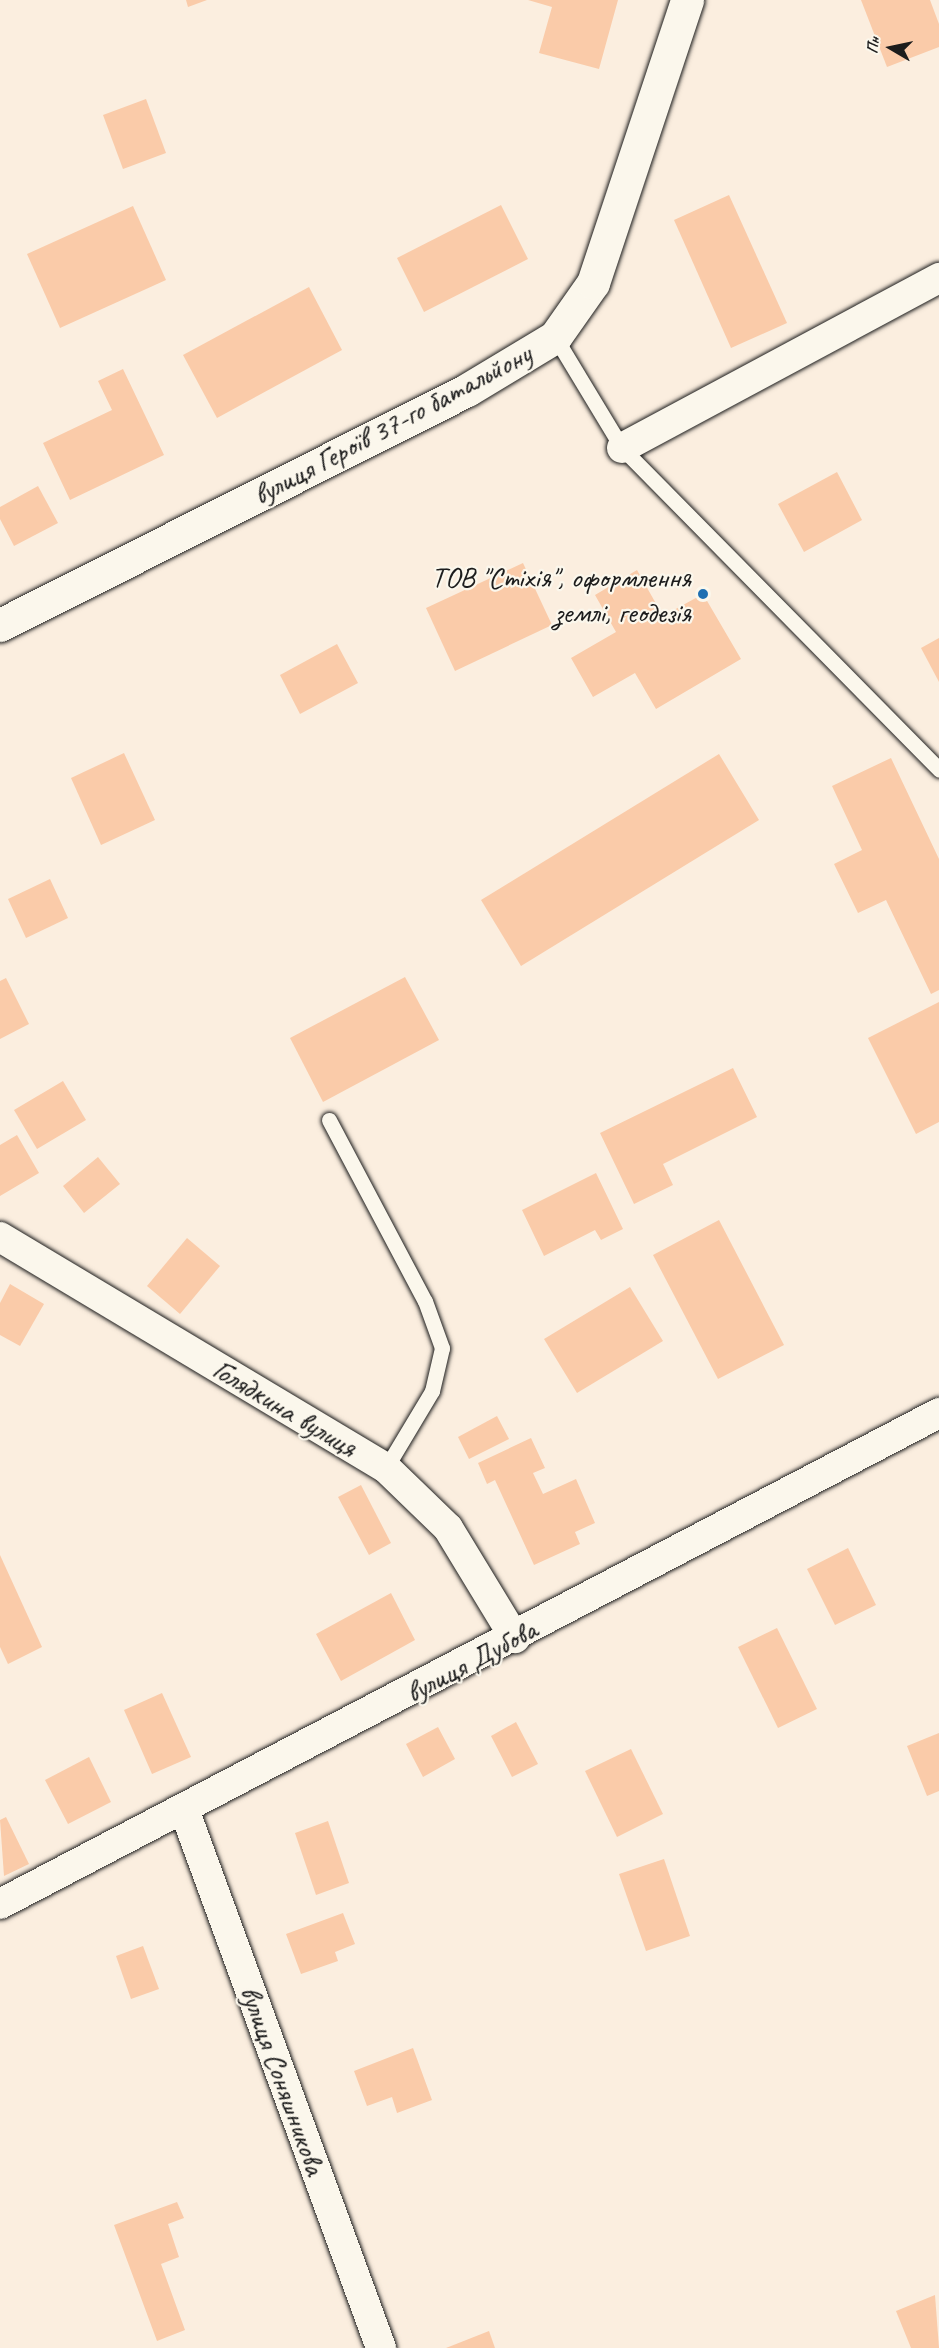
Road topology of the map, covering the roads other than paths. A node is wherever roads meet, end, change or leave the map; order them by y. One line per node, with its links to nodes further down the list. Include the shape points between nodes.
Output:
1 (687, 0): 3 (street, вулиця Героїв 37-го батальйону, via 593,283)
2 (939, 278): 4 (street)
3 (555, 337): 4 (lane); 5 (street, вулиця Героїв 37-го батальйону, via 467,390)
4 (622, 448): 6 (lane)
5 (0, 625)
6 (939, 770)
7 (329, 1120): 10 (lane, via 425,1301 442,1348 432,1391)
8 (0, 1237): 10 (street, Голядкина вулиця)
9 (939, 1413): 11 (street, вулиця Дубова)
10 (386, 1468): 11 (street, Голядкина вулиця, via 448,1528)
11 (515, 1638): 12 (street, вулиця Дубова)
12 (185, 1812): 13 (street, вулиця Дубова); 14 (street, вулиця Соняшникова)
13 (0, 1904)
14 (381, 2348)

